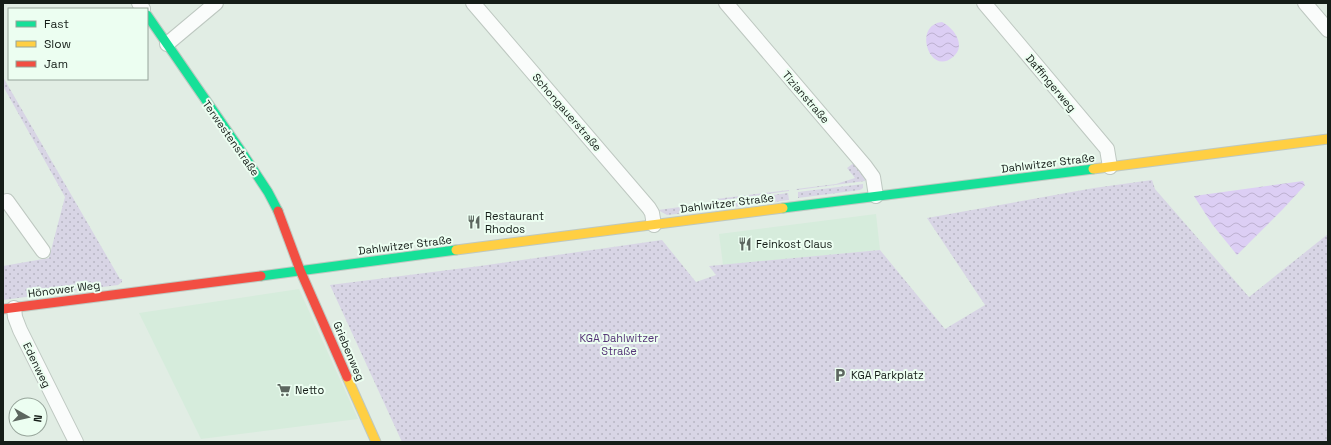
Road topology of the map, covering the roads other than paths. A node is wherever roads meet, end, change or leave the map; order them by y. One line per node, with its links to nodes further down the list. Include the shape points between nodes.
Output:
1 (216, 3): 8 (street)
2 (473, 3): 13 (street, Schongauerstraße, via 649,208)
3 (726, 3): 11 (street, Tizianstraße, via 865,166 873,177)
4 (984, 3): 10 (street, Daffingerweg, via 1107,149)
5 (1305, 3): 7 (street)
6 (148, 16): 8 (main road, Terwestenstraße)
7 (1328, 30)
8 (167, 44): 15 (main road, Terwestenstraße, via 268,192)
9 (1328, 139): 10 (main road, Dahlwitzer Straße)
10 (1110, 167): 11 (main road, Dahlwitzer Straße)
11 (876, 196): 13 (main road, Dahlwitzer Straße)
12 (4, 200): 14 (street)
13 (654, 224): 15 (main road, Dahlwitzer Straße)
14 (44, 251)
15 (300, 270): 16 (main road, Dahlwitzer Straße); 19 (main road, Griebenweg)
16 (128, 292): 17 (main road, Hönower Weg)
17 (8, 308): 18 (street, Edenweg, via 15,317)
18 (76, 442)
19 (376, 442)

